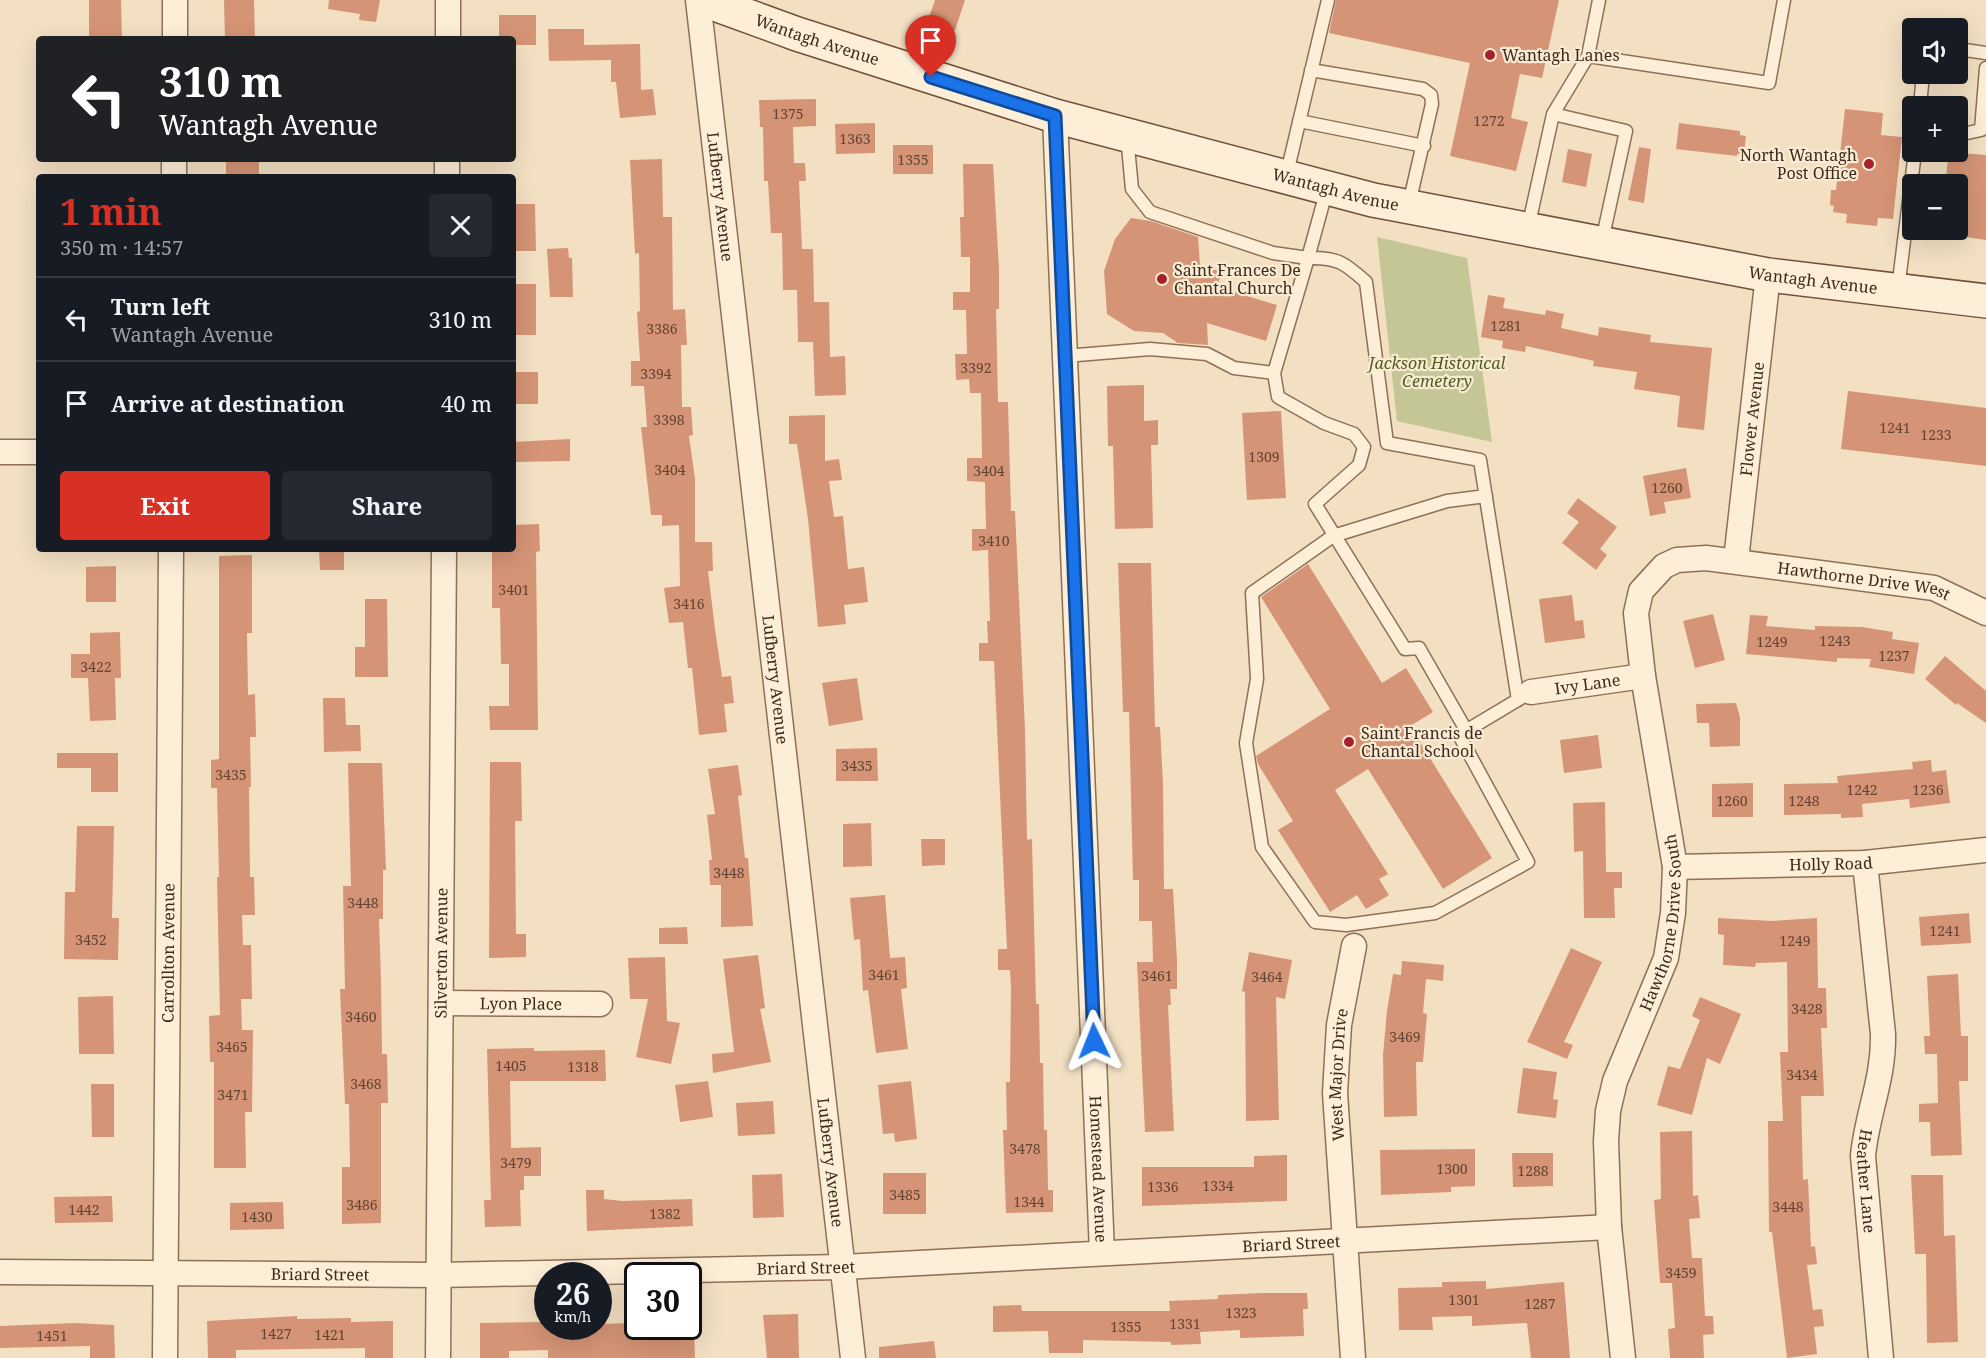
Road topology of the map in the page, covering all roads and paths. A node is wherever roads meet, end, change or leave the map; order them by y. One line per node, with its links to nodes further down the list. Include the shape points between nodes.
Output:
1 (175, 0): 8 (street)
2 (448, 0): 9 (street)
3 (698, 0): 53 (street, Lufberry Avenue)
4 (704, 0): 16 (main road, Wantagh Avenue, via 797,34)
5 (1328, 0): 14 (lane)
6 (1599, 0): 12 (lane)
7 (1784, 0): 12 (lane, via 1768,83)
8 (175, 36)
9 (448, 36)
10 (1968, 50): 11 (lane)
11 (1986, 53)
12 (1588, 56): 15 (lane)
13 (1986, 68): 18 (lane, via 1981,130)
14 (1311, 70): 17 (lane); 20 (lane, via 1423,89 1431,94)
15 (1553, 114): 25 (lane); 26 (lane, via 1626,130)
16 (1055, 116): 19 (main road, Wantagh Avenue); 31 (street, Homestead Avenue)
17 (1299, 121): 20 (lane); 22 (lane)
18 (1968, 133)
19 (1127, 135): 22 (main road, Wantagh Avenue); 27 (lane, via 1132,189 1150,212 1273,252)
20 (1424, 146): 24 (lane)
21 (1913, 162): 29 (lane)
22 (1286, 178): 23 (main road, Wantagh Avenue)
23 (1328, 188): 24 (main road, Wantagh Avenue); 27 (lane)
24 (1408, 208): 25 (main road, Wantagh Avenue)
25 (1527, 230): 26 (main road, Wantagh Avenue)
26 (1601, 244): 28 (main road, Wantagh Avenue)
27 (1308, 258): 32 (lane); 35 (lane, via 1333,258 1366,282 1387,443 1480,460)
28 (1768, 275): 29 (main road, Wantagh Avenue); 39 (street, Flower Avenue)
29 (1898, 291): 30 (main road, Wantagh Avenue)
30 (1986, 301)
31 (1065, 356): 32 (lane, via 1150,349 1207,354 1234,368); 52 (street, Homestead Avenue)
32 (1274, 373): 36 (lane, via 1278,396 1324,423 1354,434 1364,447 1359,465 1315,504)
33 (0, 452): 34 (street)
34 (36, 452)
35 (1486, 496): 36 (lane, via 1447,501); 42 (lane)
36 (1333, 536): 43 (lane, via 1406,649 1419,648); 43 (lane, via 1252,593 1257,679 1246,742 1262,847 1315,922 1346,925 1435,913 1528,862 1459,735)
37 (171, 552): 55 (street, Carrollton Avenue)
38 (444, 552): 48 (street, Silverton Avenue)
39 (1736, 560): 40 (street, Hawthorne Drive West, via 1934,588); 41 (street, Hawthorne Drive South, via 1677,560 1653,576 1641,591 1636,613)
40 (1986, 614)
41 (1643, 676): 42 (street, Ivy Lane); 46 (street, Hawthorne Drive South)
42 (1525, 696): 43 (lane)
43 (1466, 730)
44 (1986, 849): 45 (street, Holly Road)
45 (1865, 863): 46 (street, Holly Road); 62 (street, Heather Lane, via 1884,1062 1866,1126 1863,1156)
46 (1676, 867): 50 (street, Hawthorne Drive South, via 1666,957 1615,1081 1608,1111)
47 (1354, 946): 51 (street, West Major Drive, via 1336,1060)
48 (441, 1003): 49 (street, Lyon Place); 56 (street, Silverton Avenue)
49 (600, 1004)
50 (1609, 1227): 51 (street, Briard Street); 61 (street, Hawthorne Drive South)
51 (1344, 1240): 52 (street, Briard Street); 60 (street, West Major Drive)
52 (1102, 1253): 53 (street, Briard Street)
53 (843, 1267): 56 (street, Briard Street); 59 (street, Lufberry Avenue)
54 (0, 1272): 55 (street, Briard Street)
55 (165, 1273): 56 (street, Briard Street); 57 (street, Carrollton Avenue)
56 (439, 1275): 58 (street, Silverton Avenue)
57 (165, 1358)
58 (438, 1358)
59 (853, 1358)
60 (1353, 1358)
61 (1623, 1358)
62 (1881, 1358)

